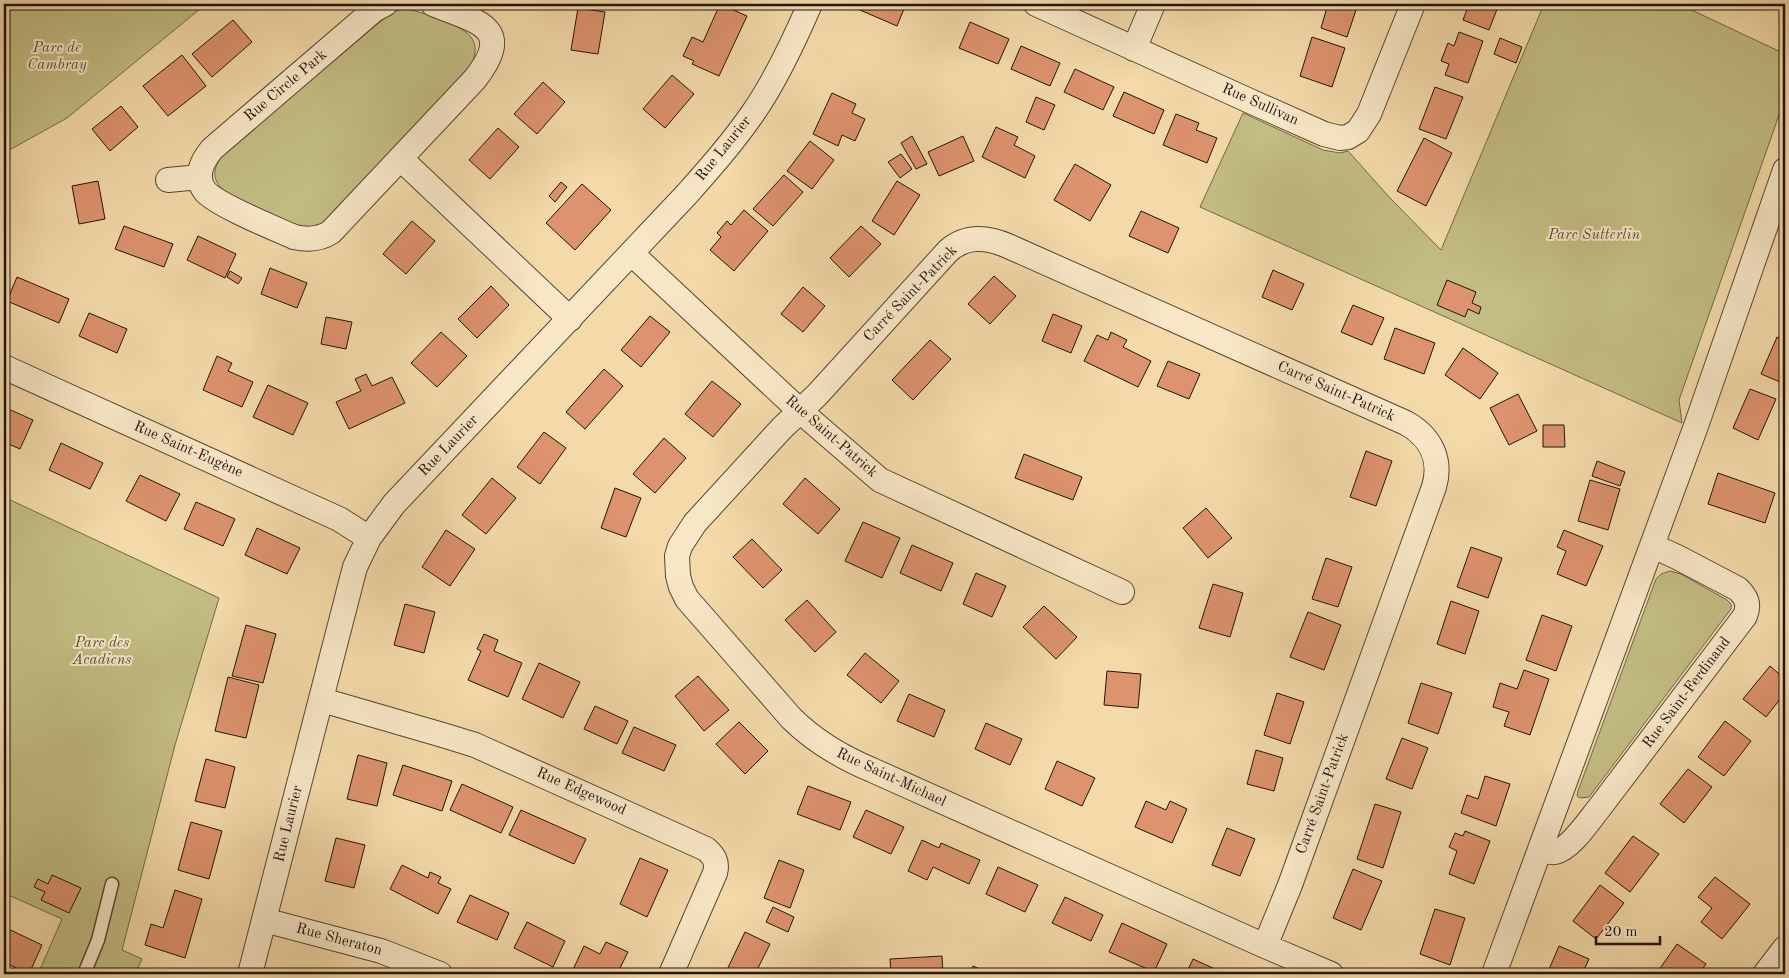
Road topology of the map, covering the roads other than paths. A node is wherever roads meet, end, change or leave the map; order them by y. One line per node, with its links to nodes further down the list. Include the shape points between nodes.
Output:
1 (384, 4): 9 (street, Rue Circle Park, via 212,149 202,163)
2 (433, 4): 8 (street, via 487,28 493,50 476,79)
3 (810, 4): 12 (street, Rue Laurier, via 793,42 744,126 687,194)
4 (1036, 4): 7 (street, Rue Sullivan)
5 (1153, 4): 7 (street)
6 (1413, 4): 7 (street, Rue Sullivan, via 1369,114 1358,131 1348,137 1324,134)
7 (1134, 49)
8 (401, 159): 9 (street, via 337,227 326,235 310,239 294,237 220,202 205,191); 13 (street)
9 (200, 177): 11 (street)
10 (1784, 178): 17 (street)
11 (168, 180)
12 (630, 253): 13 (street, Rue Laurier); 15 (street, Rue Saint-Patrick)
13 (570, 319): 16 (street, Rue Laurier, via 394,504)
14 (4, 367): 16 (street, Rue Saint-Eugène, via 339,519)
15 (800, 411): 18 (street, Rue Saint-Patrick, via 880,480); 23 (street, Rue Saint-Michael, via 686,535 676,566 687,599 791,718 834,752); 23 (street, Carré Saint-Patrick, via 948,251 960,243 979,238 1008,246 1406,423 1427,440 1438,469 1434,487)
16 (369, 538): 19 (street, Rue Laurier, via 355,567)
17 (1652, 546): 20 (street); 20 (street, Rue Saint-Ferdinand, via 1738,589 1748,602 1745,616 1575,838 1555,852)
18 (1122, 592)
19 (322, 700): 22 (street, Rue Laurier); 28 (street, Rue Edgewood, via 474,745 706,848 716,860 715,872)
20 (1540, 849): 30 (street)
21 (112, 884): 25 (lane, via 98,940)
22 (264, 920): 26 (street, Rue Laurier); 27 (street, Rue Sheraton, via 381,951)
23 (1266, 946): 29 (street, Rue Saint-Michael)
24 (1785, 948): 31 (street)
25 (84, 974)
26 (250, 974)
27 (440, 974)
28 (671, 974)
29 (1331, 974)
30 (1494, 974)
31 (1765, 974)

